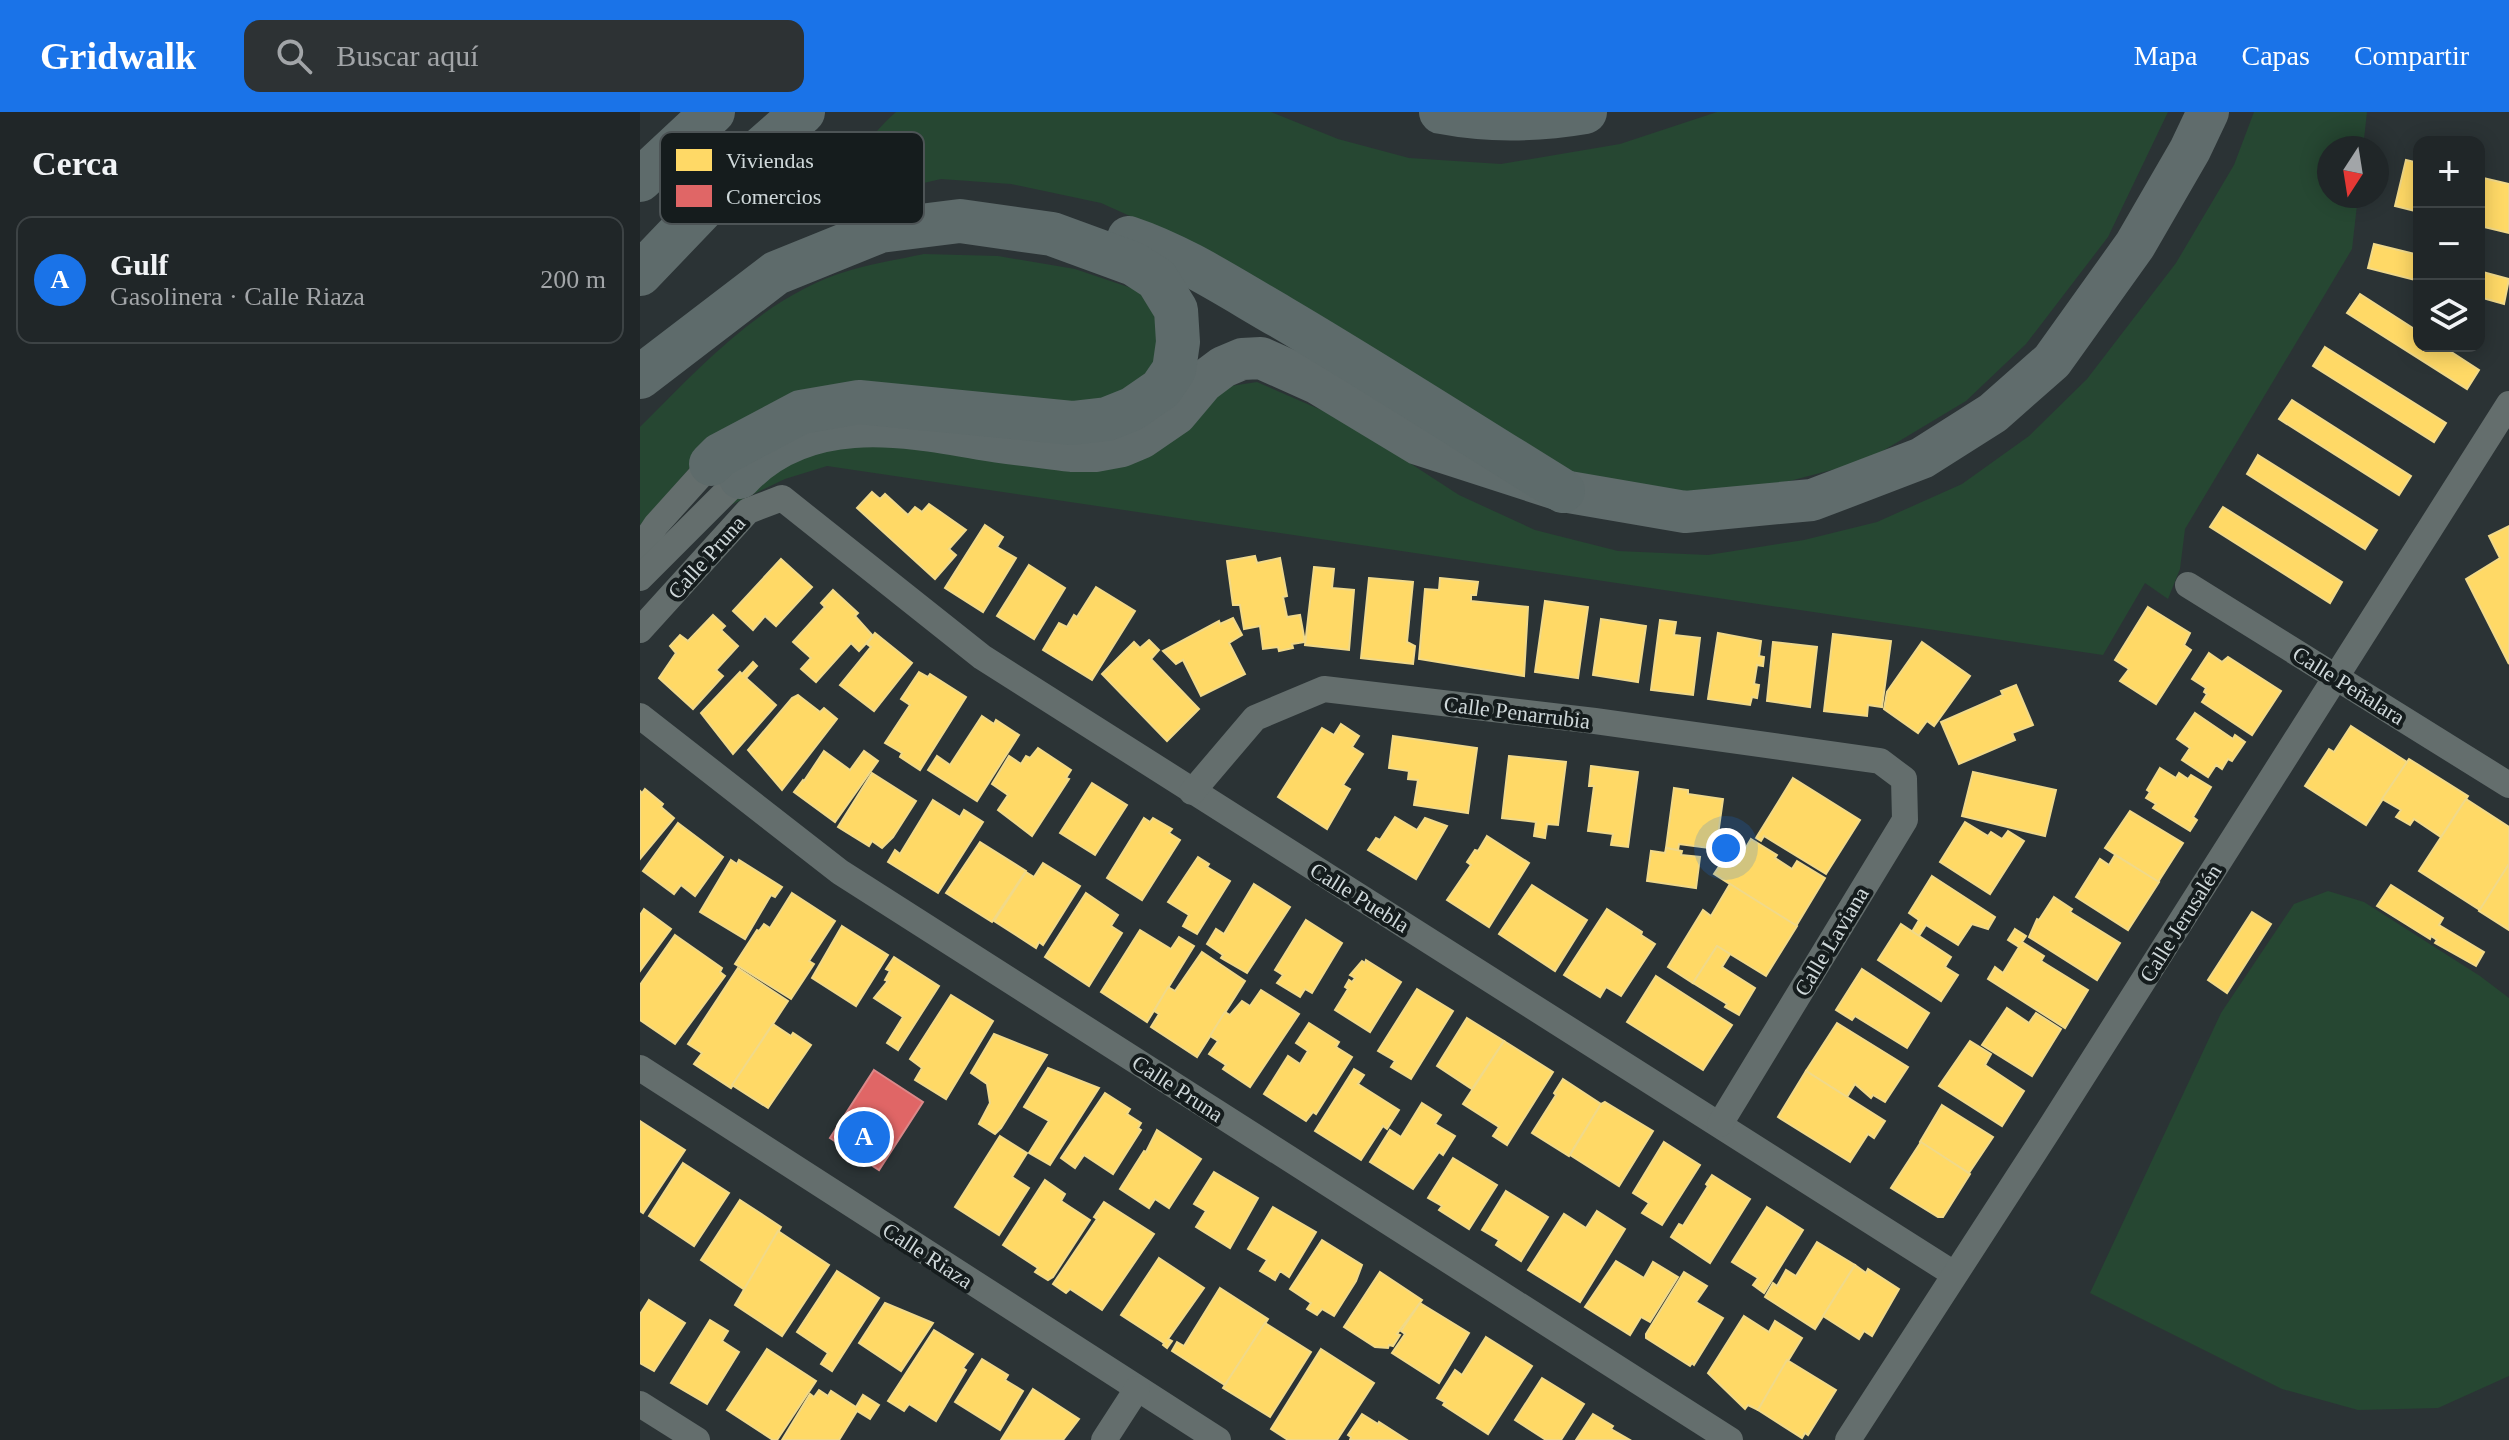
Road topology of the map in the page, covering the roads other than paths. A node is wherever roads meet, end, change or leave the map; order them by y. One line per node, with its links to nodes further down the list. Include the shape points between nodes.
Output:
1 (701, 112): 7 (highway)
2 (713, 112): 8 (highway)
3 (803, 112): 9 (highway)
4 (1441, 112): 5 (highway, via 1543,119)
5 (1585, 112)
6 (2208, 112): 18 (highway, via 2135,245 2052,361 1993,413 1922,458 1812,500 1685,512)
7 (683, 132)
8 (691, 132)
9 (780, 132)
10 (924, 210): 18 (highway, via 963,205 1013,208 1155,247 1353,360)
11 (688, 224): 13 (highway)
12 (844, 224): 14 (highway, via 793,238 716,292)
13 (640, 274)
14 (640, 370)
15 (640, 377): 17 (highway, via 776,273 880,231 960,221 1052,234 1134,264 1157,279 1176,310 1174,370 1161,389 1107,419 1072,423 859,402 801,412 732,448)
16 (2509, 404): 24 (street, Calle Jerusalén)
17 (725, 471): 18 (highway, via 808,435 862,425 1072,451 1122,446 1176,414 1223,367 1261,358 1317,383 1418,444); 20 (street, via 656,525); 21 (street)
18 (1563, 491)
19 (782, 498): 23 (street, Calle Pruna, via 748,511); 28 (street, Calle Puebla, via 982,657)
20 (640, 549)
21 (640, 578)
22 (2188, 585): 24 (street, Calle Peñalara)
23 (640, 630)
24 (2336, 678): 27 (street, Calle Peñalara); 31 (street, Calle Jerusalén)
25 (640, 716): 37 (street, Calle Pruna, via 840,872)
26 (1880, 761): 28 (street, Calle Penarrubia, via 1324,689 1255,718); 30 (street, Calle Laviana, via 1904,779 1905,820)
27 (2509, 785)
28 (1192, 792): 30 (street, Calle Puebla)
29 (640, 1068): 32 (street, Calle Riaza)
30 (1720, 1124): 31 (street, Calle Puebla)
31 (1954, 1274): 38 (street, Calle Jerusalén)
32 (1137, 1389): 35 (street); 36 (street, Calle Riaza)
33 (640, 1404): 34 (street)
34 (697, 1440)
35 (1104, 1440)
36 (1218, 1440)
37 (1730, 1440)
38 (1848, 1440)

